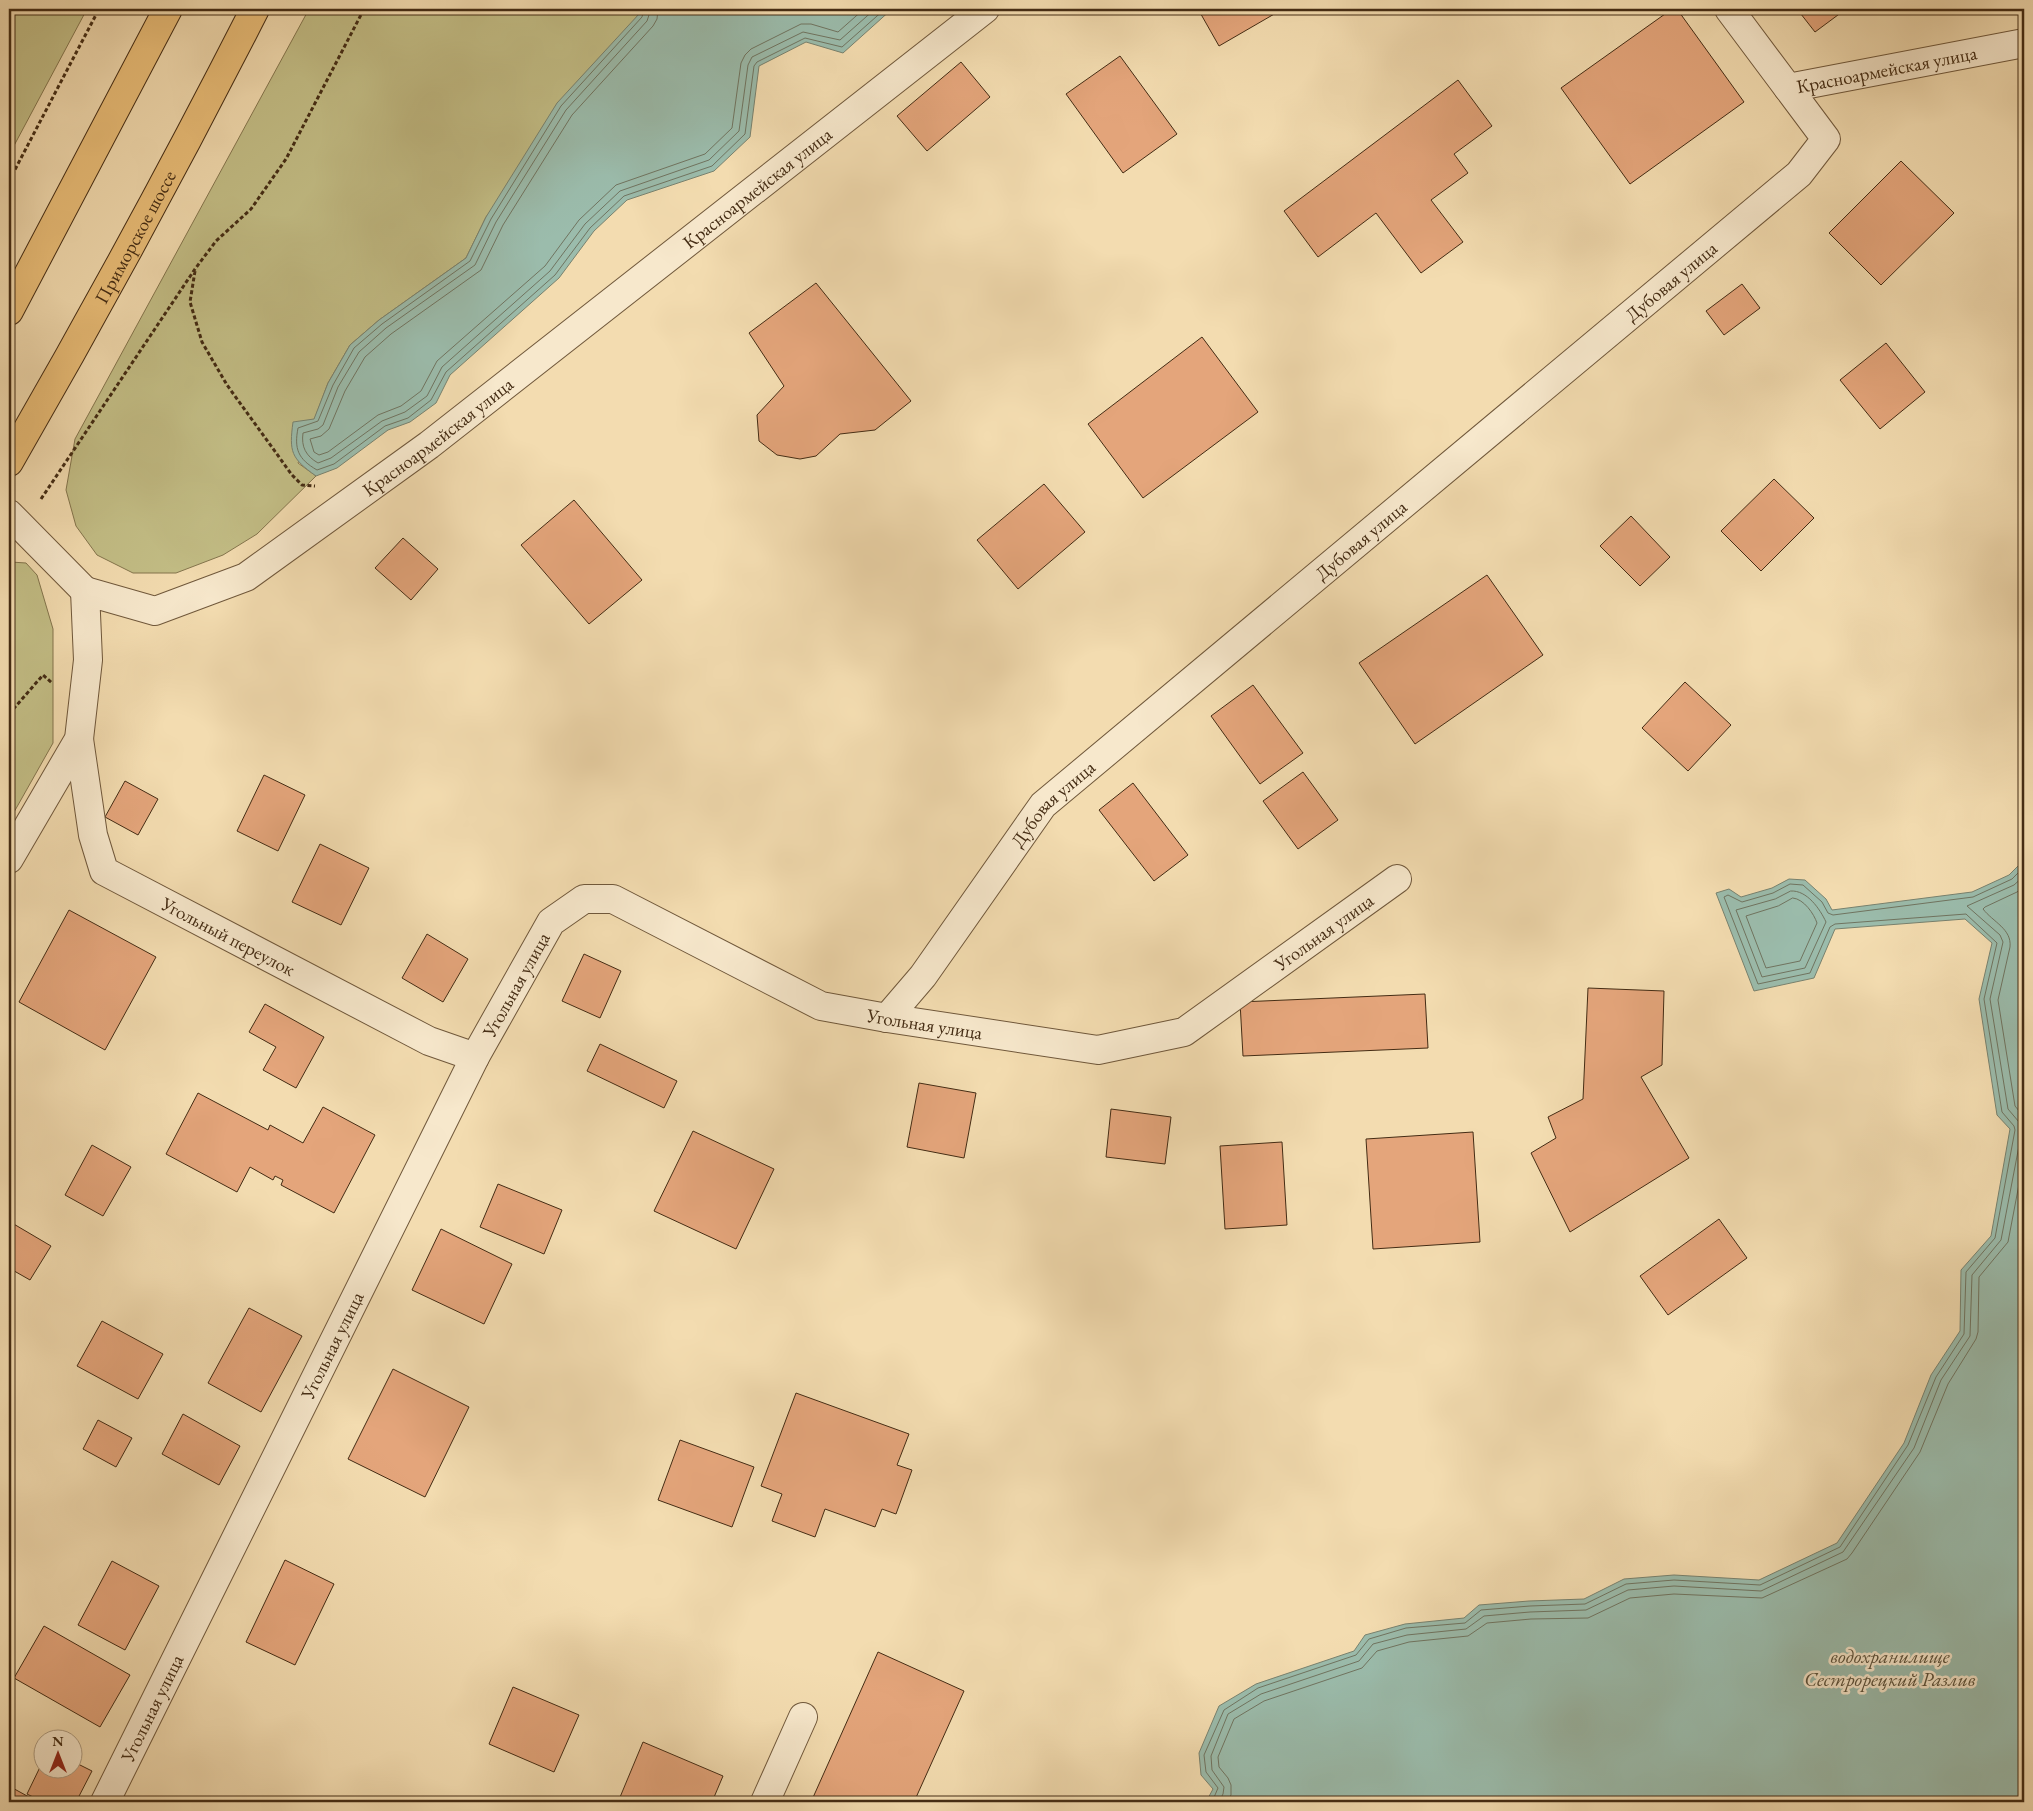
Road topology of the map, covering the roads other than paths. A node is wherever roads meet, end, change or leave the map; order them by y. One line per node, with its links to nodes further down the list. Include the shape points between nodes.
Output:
1 (168, 9): 7 (highway)
2 (255, 9): 8 (highway, Приморское шоссе, via 184,148)
3 (985, 9): 10 (street, Красноармейская улица, via 429,445 246,576 155,611)
4 (1729, 9): 6 (street, Красноармейская улица)
5 (2024, 43): 6 (street, Красноармейская улица)
6 (1788, 88): 14 (street, Дубовая улица, via 1826,139 1799,174 1043,805 923,976)
7 (9, 311)
8 (9, 462)
9 (15, 520): 10 (street)
10 (85, 591): 11 (street, via 88,660)
11 (79, 739): 12 (street); 15 (street, Угольный переулок, via 93,835 104,871 429,1041)
12 (9, 859)
13 (1398, 879): 14 (street, Угольная улица, via 1184,1032 1098,1050)
14 (887, 1018): 15 (street, Угольная улица, via 821,1006 613,899 584,899 551,922)
15 (475, 1057): 17 (street, Угольная улица)
16 (803, 1717): 18 (street)
17 (105, 1802)
18 (765, 1802)

